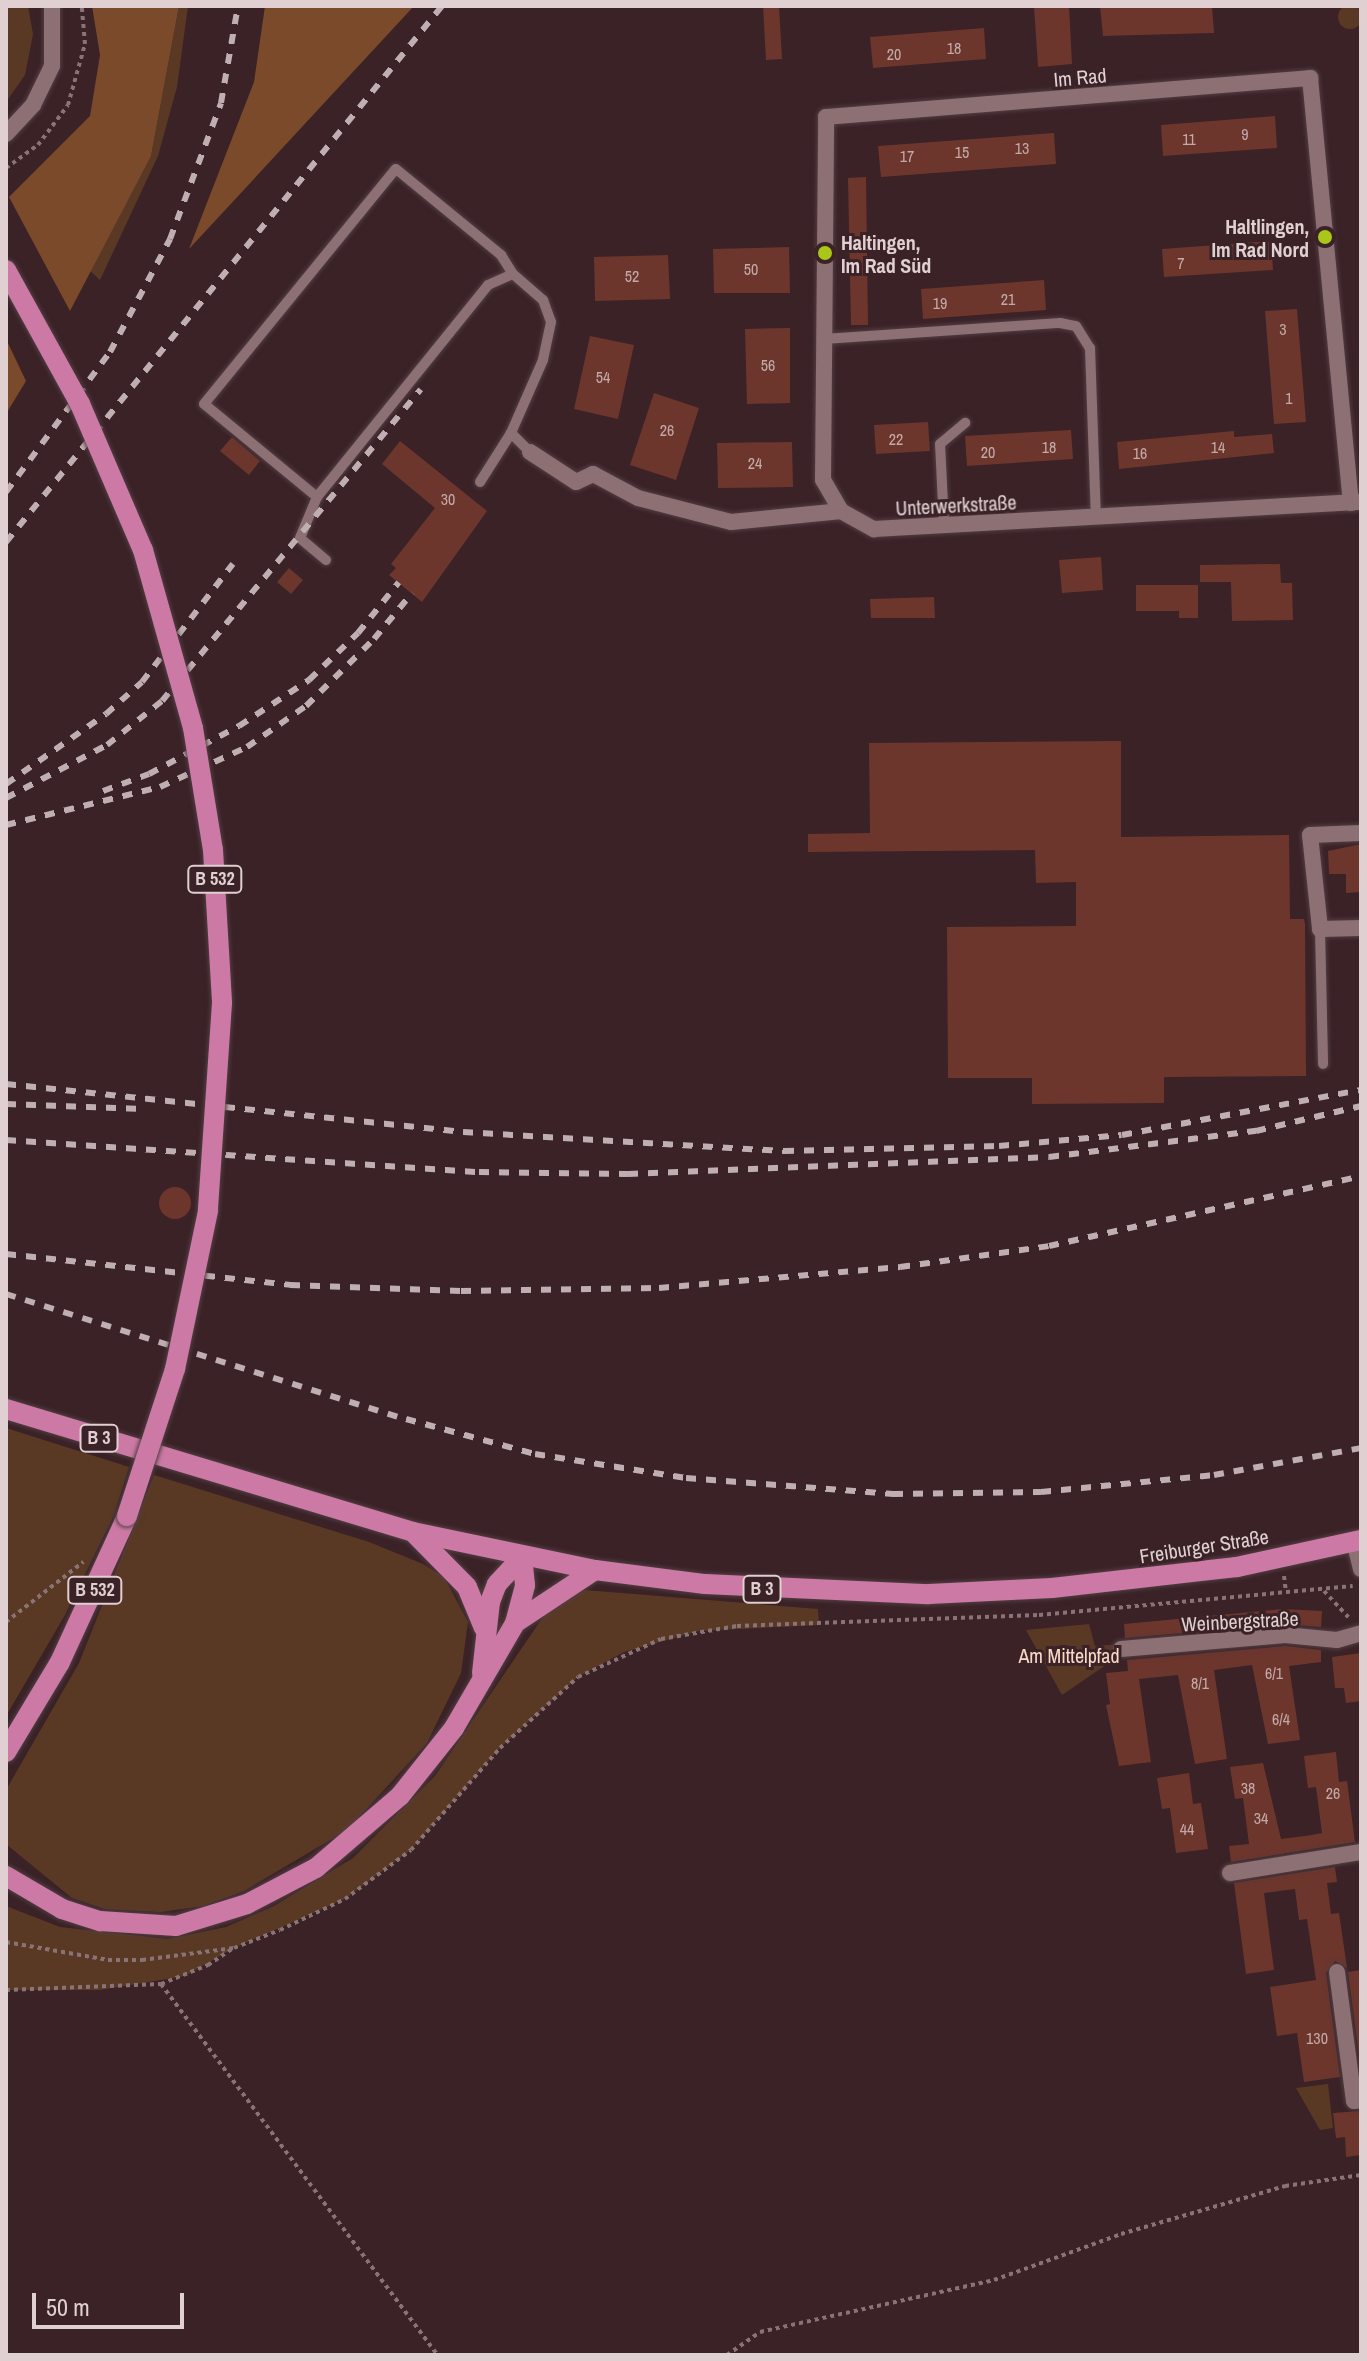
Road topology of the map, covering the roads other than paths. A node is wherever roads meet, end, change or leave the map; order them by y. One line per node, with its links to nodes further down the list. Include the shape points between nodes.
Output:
1 (52, 6): 2 (street, via 52,66 33,105)
2 (6, 134)
3 (6, 270): 31 (main road, B 532, bridge, via 80,404 143,550 193,728 213,850 222,1003 208,1211 175,1369 113,1548 60,1662)
4 (513, 274): 7 (lane, via 543,300 551,322 543,360); 10 (lane, via 488,285); 10 (lane, via 501,255 396,169 204,404)
5 (824, 339): 11 (street, Im Rad, via 826,117 1310,78); 12 (street, Im Rad, via 823,480); 13 (lane, via 1076,326 1090,348)
6 (965, 423): 14 (lane, via 940,444)
7 (511, 433): 8 (lane); 9 (lane)
8 (530, 452): 12 (street, via 576,482 593,474 638,498 731,522)
9 (480, 482)
10 (317, 497): 15 (lane, via 300,538)
11 (1356, 503): 13 (street, Unterwerkstraße)
12 (841, 511): 14 (street, Unterwerkstraße, via 874,529)
13 (1096, 517): 14 (street, Unterwerkstraße)
14 (944, 525)
15 (326, 560)
16 (1361, 833): 18 (street, via 1310,835)
17 (1361, 928): 18 (street)
18 (1320, 929): 19 (lane)
19 (1323, 1064)
20 (6, 1409): 21 (main road, B 3)
21 (413, 1532): 23 (main road, B 3); 28 (main road, via 467,1587)
22 (1358, 1540): 24 (street); 25 (main road, Freiburger Straße / B 3, via 1237,1567 1052,1588 929,1594 770,1590)
23 (522, 1557): 25 (main road, B 3); 26 (main road, via 525,1585); 28 (main road, via 497,1584)
24 (1361, 1569)
25 (595, 1570): 26 (main road)
26 (515, 1623): 30 (main road)
27 (1356, 1627): 29 (street, Weinbergstraße, via 1337,1640 1285,1635)
28 (484, 1628): 30 (main road)
29 (1121, 1649)
30 (482, 1673): 34 (main road, via 434,1757 376,1820 316,1868 247,1904 176,1926 140,1926 62,1909)
31 (6, 1752)
32 (1361, 1852): 33 (street)
33 (1230, 1873)
34 (6, 1876)
35 (1337, 1972): 36 (street, via 1354,2101)
36 (1361, 2100)

